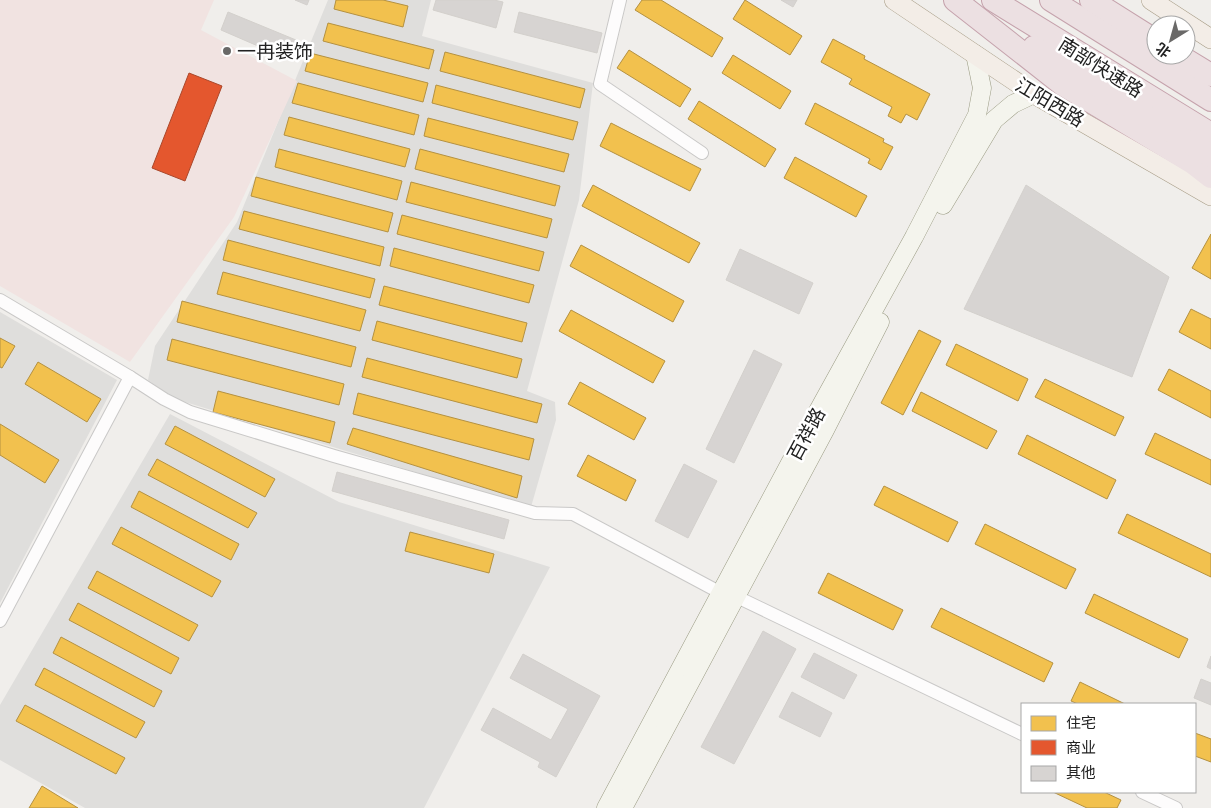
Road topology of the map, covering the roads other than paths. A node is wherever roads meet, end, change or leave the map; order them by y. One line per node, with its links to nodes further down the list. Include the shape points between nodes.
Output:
1 (620, 0): 23 (street, via 600,84)
2 (894, 0): 14 (main road, 江阳西路)
3 (955, 0): 25 (highway, via 1062,84)
4 (959, 0): 24 (highway)
5 (992, 0): 22 (highway, 南部快速路)
6 (1052, 0): 13 (highway, 南部快速路)
7 (1091, 0): 11 (highway)
8 (1109, 0): 10 (highway)
9 (1151, 0): 12 (main road)
10 (1146, 22)
11 (1146, 35)
12 (1211, 39)
13 (1146, 43)
14 (975, 54): 20 (main road, 江阳西路); 29 (street, 百祥路, via 982,88 978,115 813,420)
15 (1196, 60): 16 (highway)
16 (1211, 61)
17 (1184, 65): 21 (highway, 南部快速路)
18 (1192, 65): 19 (highway)
19 (1211, 75)
20 (1034, 94): 26 (main road, 江阳西路); 29 (street, 百祥路, via 1013,104 994,120 927,231 824,430)
21 (1211, 100)
22 (1211, 134)
23 (702, 153)
24 (1211, 156)
25 (1211, 177)
26 (1211, 196)
27 (0, 300): 28 (street)
28 (130, 377): 29 (street, via 190,412 535,513 573,514); 30 (street)
29 (728, 595): 31 (street); 33 (street, 百祥路, via 643,736); 34 (street, 百祥路)
30 (0, 621)
31 (1021, 734)
32 (1144, 793): 35 (street)
33 (606, 808)
34 (623, 808)
35 (1176, 808)

